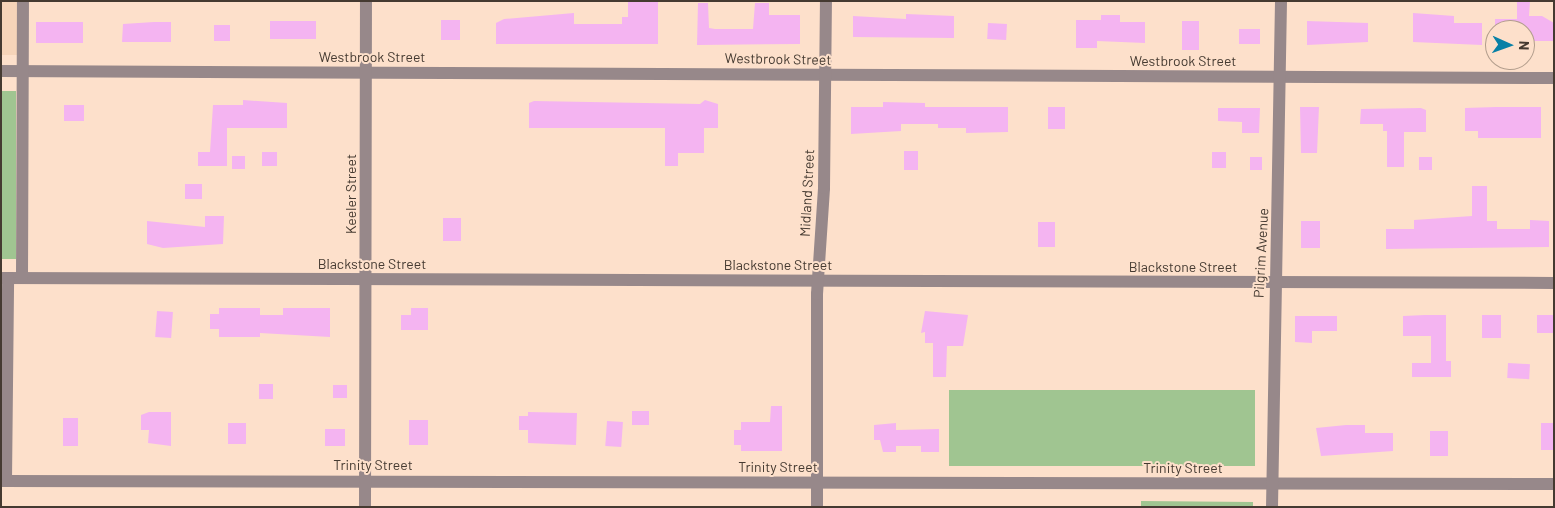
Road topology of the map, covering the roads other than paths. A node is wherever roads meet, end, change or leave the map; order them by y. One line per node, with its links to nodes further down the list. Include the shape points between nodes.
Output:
1 (23, 1): 6 (street)
2 (366, 1): 7 (street, Keeler Street)
3 (826, 1): 8 (street, Midland Street)
4 (1281, 1): 9 (street, Pilgrim Avenue)
5 (1, 71): 6 (street, Westbrook Street)
6 (23, 71): 7 (street, Westbrook Street); 11 (street)
7 (365, 73): 8 (street, Westbrook Street); 12 (street, Keeler Street)
8 (826, 75): 9 (street, Westbrook Street); 13 (street, Midland Street)
9 (1280, 77): 10 (street, Westbrook Street); 14 (street, Pilgrim Avenue)
10 (1554, 78)
11 (10, 278): 12 (street, Blackstone Street); 17 (street)
12 (366, 279): 13 (street, Blackstone Street); 16 (street, Keeler Street)
13 (818, 280): 14 (street, Blackstone Street); 18 (street, Midland Street)
14 (1274, 282): 15 (street, Blackstone Street); 19 (street, Pilgrim Avenue)
15 (1554, 283)
16 (365, 480): 17 (street, Trinity Street); 18 (street, Trinity Street); 21 (street, Keeler Street)
17 (4, 481)
18 (817, 483): 19 (street, Trinity Street); 22 (street, Midland Street)
19 (1272, 484): 20 (street, Trinity Street); 23 (street, Pilgrim Avenue)
20 (1554, 484)
21 (365, 507)
22 (817, 507)
23 (1272, 507)

